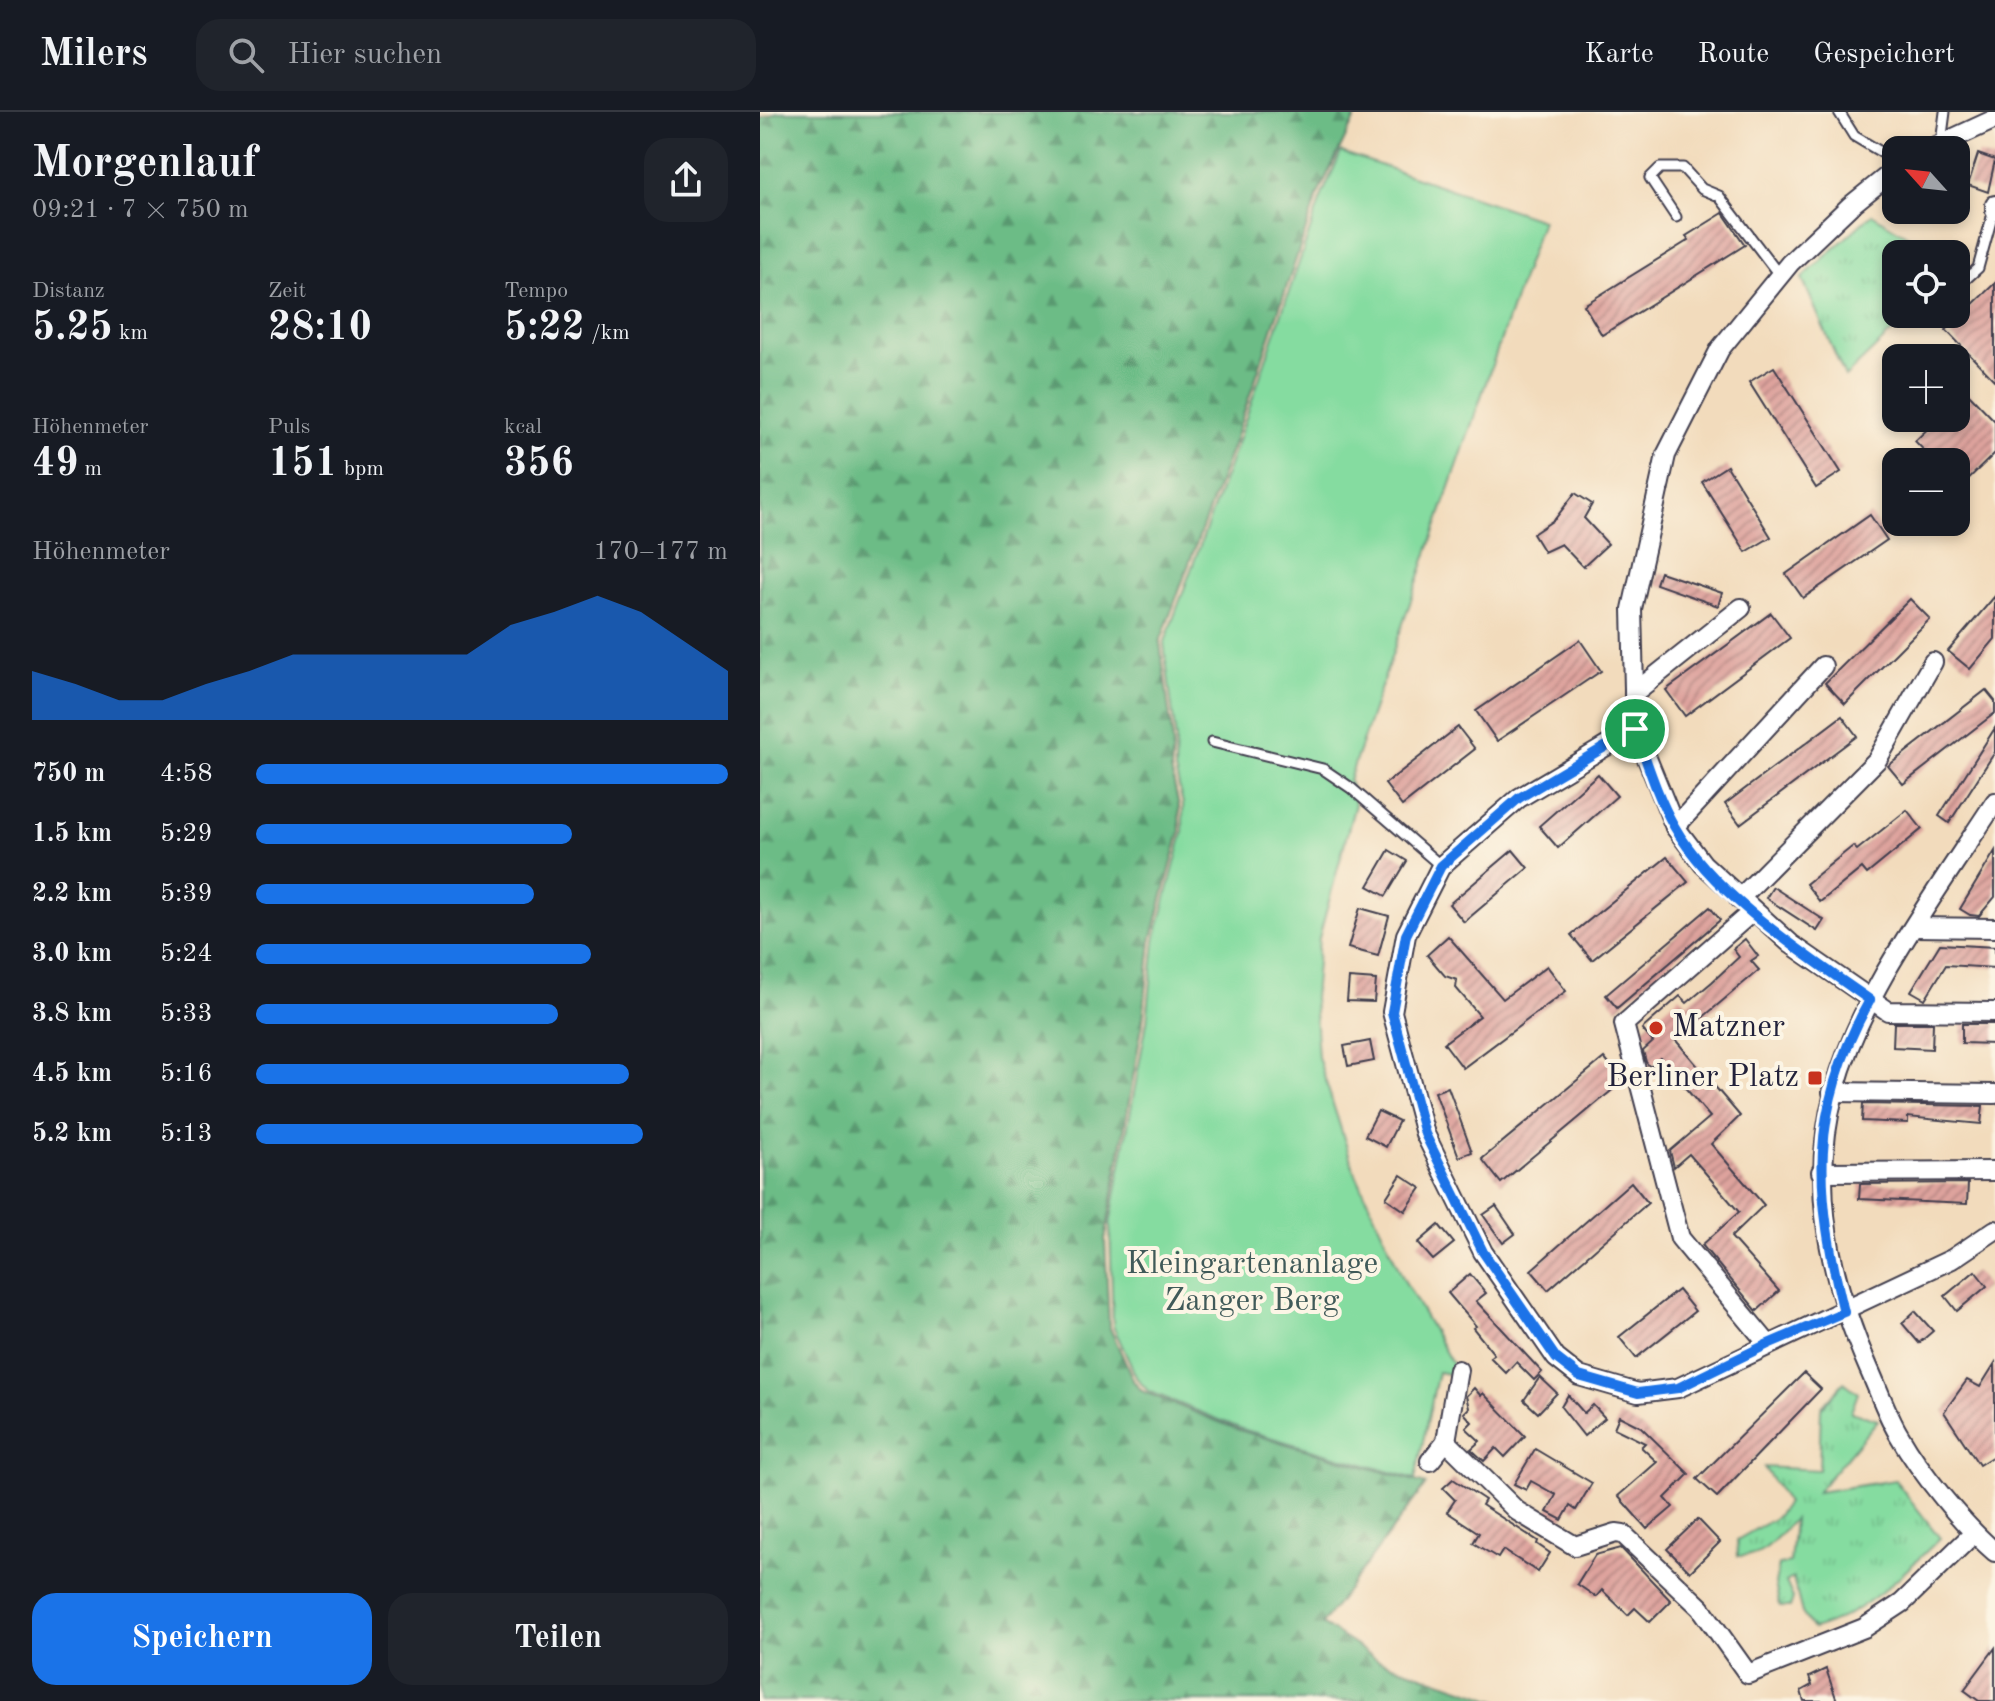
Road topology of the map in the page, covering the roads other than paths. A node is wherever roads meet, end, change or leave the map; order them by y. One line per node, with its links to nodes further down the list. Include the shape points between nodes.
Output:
1 (1839, 112): 6 (lane, via 1854,136)
2 (1945, 112): 4 (lane)
3 (1995, 119): 5 (street)
4 (1937, 136)
5 (1957, 136)
6 (1882, 153)
7 (1882, 180): 11 (street)
8 (1995, 209): 10 (lane, via 1978,268)
9 (1676, 217): 11 (lane, via 1650,178 1660,168 1683,168 1702,189 1719,196)
10 (1970, 275)
11 (1780, 276): 15 (street, via 1720,349 1666,455 1632,609)
12 (1741, 608): 15 (street)
13 (1933, 662): 21 (street, via 1877,760)
14 (1823, 666): 19 (street)
15 (1634, 693): 16 (street)
16 (1635, 729): 19 (street); 20 (street, via 1519,798)
17 (1212, 742): 20 (lane, via 1323,769)
18 (1995, 802): 22 (street)
19 (1675, 827): 21 (street, via 1703,864)
20 (1441, 866): 32 (street, via 1406,935 1392,1012 1425,1134 1491,1264 1556,1358 1579,1376 1638,1393 1678,1388)
21 (1746, 905): 24 (street); 32 (street, via 1624,1024 1680,1238)
22 (1914, 927): 23 (street); 24 (street)
23 (1995, 928)
24 (1870, 1000): 25 (street, via 1888,1011); 26 (street)
25 (1995, 1012)
26 (1832, 1092): 27 (street); 29 (street)
27 (1995, 1094)
28 (1995, 1171): 29 (street)
29 (1821, 1172): 31 (street, via 1823,1209)
30 (1995, 1230): 31 (street, via 1952,1259)
31 (1844, 1312): 32 (street); 36 (street, via 1899,1436)
32 (1768, 1344)
33 (1458, 1370): 34 (street)
34 (1446, 1441): 35 (street); 36 (street, via 1517,1511 1575,1546 1623,1534 1701,1608 1748,1674 1864,1628 1902,1603)
35 (1430, 1461)
36 (1973, 1534): 37 (street)
37 (1995, 1552)

